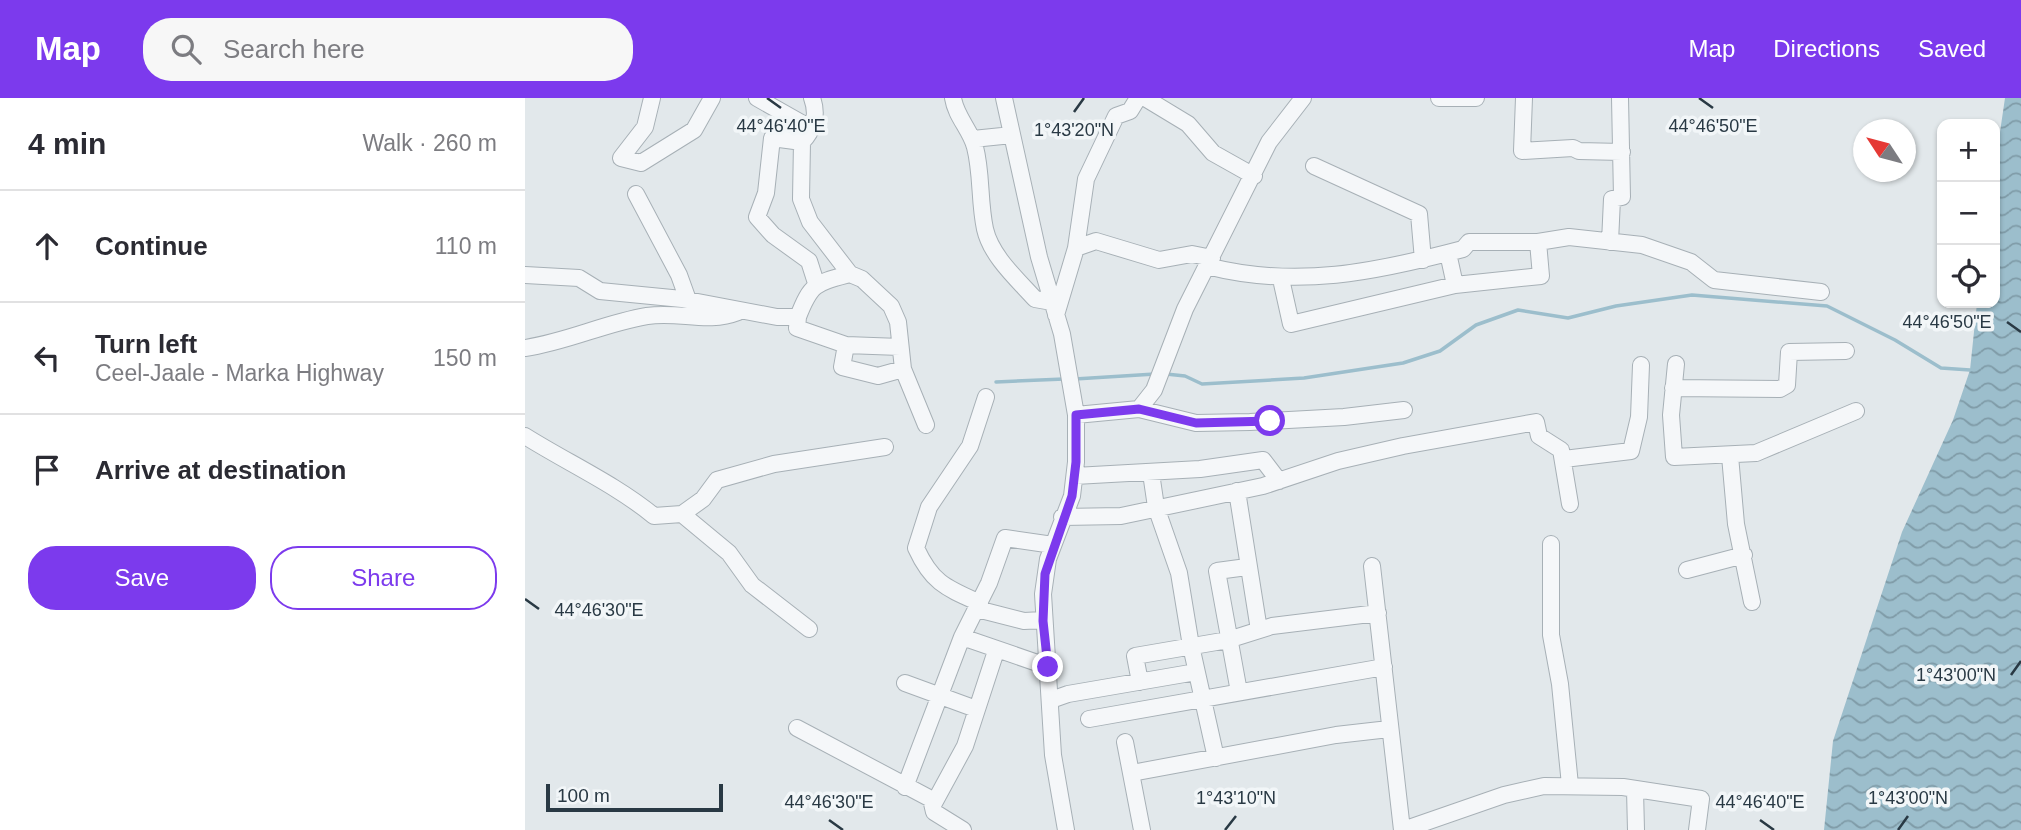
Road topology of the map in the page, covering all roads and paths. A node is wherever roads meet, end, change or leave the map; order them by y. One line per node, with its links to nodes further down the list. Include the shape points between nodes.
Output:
1 (652, 98): 2 (street, via 645,127 621,158 641,163 694,130)
2 (712, 98)
3 (757, 98): 14 (street)
4 (812, 98): 14 (street, via 815,105)
5 (953, 98): 15 (street, via 956,113)
6 (1004, 98): 13 (street)
7 (1303, 98): 18 (street, via 1269,142)
8 (1439, 98): 9 (street)
9 (1476, 98)
10 (1524, 98): 16 (street, via 1522,151 1573,148)
11 (1620, 98): 16 (street)
12 (1147, 99): 18 (street, via 1188,124 1213,153); 22 (street, via 1116,116 1086,179)
13 (1012, 135): 15 (street); 33 (street)
14 (807, 136): 26 (street, via 801,199 810,222); 29 (street, via 772,138 766,193 757,216 773,235 809,261)
15 (973, 139): 33 (street, via 981,168 985,229 992,246 1035,299)
16 (1622, 152): 21 (street, via 1622,197 1612,199)
17 (1314, 166): 24 (street, via 1419,214)
18 (1254, 176): 25 (street)
19 (636, 194): 32 (street)
20 (1538, 242): 21 (street, via 1569,237); 23 (street, via 1469,242); 30 (street, via 1541,276)
21 (1610, 242): 31 (street, via 1642,245 1691,262 1714,280)
22 (1076, 248): 25 (street, via 1096,241 1159,260 1192,254); 33 (street)
23 (1448, 253): 24 (street); 30 (street)
24 (1423, 260): 28 (street)
25 (1209, 262): 28 (street); 45 (street, via 1154,390)
26 (850, 274): 29 (street); 37 (street, via 891,306 898,322)
27 (525, 275): 32 (street, via 579,278 600,291)
28 (1281, 279): 30 (street, via 1291,324)
29 (817, 283): 35 (street, via 807,293)
30 (1455, 285)
31 (1821, 292)
32 (688, 300): 34 (street)
33 (1054, 309): 48 (street)
34 (741, 312): 35 (street); 38 (street, via 722,318 673,313 643,317)
35 (798, 317): 36 (street, via 797,328)
36 (846, 345): 37 (street); 42 (street, via 842,367 878,376)
37 (899, 347): 42 (street)
38 (525, 348)
39 (1846, 352): 43 (street, via 1789,352 1787,385 1780,388)
40 (1676, 364): 43 (street)
41 (1641, 365): 53 (street, via 1639,417 1631,451)
42 (903, 369): 49 (street)
43 (1673, 388): 52 (street, via 1674,457)
44 (986, 397): 69 (street, via 970,446 929,506 916,548 925,569 941,585)
45 (1139, 409): 46 (street, via 1196,423); 48 (street)
46 (1404, 410)
47 (1856, 411): 52 (street, via 1755,453)
48 (1076, 415): 55 (street)
49 (926, 425)
50 (525, 436): 60 (street, via 624,491 654,516)
51 (885, 447): 60 (street, via 773,464 717,480 703,499)
52 (1730, 456): 64 (street)
53 (1564, 459): 56 (street, via 1561,450 1539,436 1536,422 1403,446); 58 (street)
54 (1150, 473): 55 (street); 56 (street, via 1263,460); 59 (street)
55 (1075, 476): 61 (street)
56 (1279, 481): 57 (street)
57 (1237, 491): 59 (street); 66 (street)
58 (1570, 504)
59 (1156, 507): 61 (street, via 1121,516); 76 (street, via 1179,573)
60 (682, 514): 72 (street, via 729,553 752,585)
61 (1062, 517): 63 (street)
62 (1551, 544): 94 (street, via 1551,635)
63 (1053, 545): 69 (street, via 1005,538); 71 (street, via 1045,574)
64 (1744, 555): 67 (street); 68 (street)
65 (1372, 566): 70 (street)
66 (1247, 567): 73 (street); 75 (street, via 1217,571)
67 (1687, 570)
68 (1752, 602)
69 (978, 606): 71 (street, via 1024,621); 74 (street)
70 (1378, 613): 73 (street); 79 (street)
71 (1043, 621): 78 (street)
72 (809, 629)
73 (1259, 630): 75 (street)
74 (962, 637): 77 (street); 84 (street)
75 (1228, 640): 76 (street); 83 (street)
76 (1191, 646): 80 (street); 81 (street, via 1135,656)
77 (996, 650): 78 (street); 87 (street)
78 (1048, 667): 86 (street)
79 (1384, 667): 83 (street); 90 (street)
80 (1196, 672): 81 (street); 85 (street)
81 (1140, 682): 86 (street)
82 (905, 684): 84 (street)
83 (1239, 692): 85 (street)
84 (940, 696): 87 (street); 95 (street)
85 (1202, 699): 88 (street); 92 (street)
86 (1051, 700): 100 (street, via 1052,755)
87 (976, 709): 97 (street, via 965,746)
88 (1089, 719)
89 (797, 728): 95 (street)
90 (1389, 729): 92 (street); 98 (street)
91 (1125, 742): 93 (street)
92 (1216, 758): 93 (street)
93 (1132, 773): 101 (street)
94 (1570, 785): 96 (street); 98 (street, via 1504,794)
95 (905, 787): 97 (street, via 931,799)
96 (1635, 790): 102 (street); 103 (street, via 1701,799)
97 (933, 805): 99 (street, via 934,812)
98 (1409, 829)
99 (963, 830)
100 (1066, 830)
101 (1142, 830)
102 (1636, 830)
103 (1697, 830)

